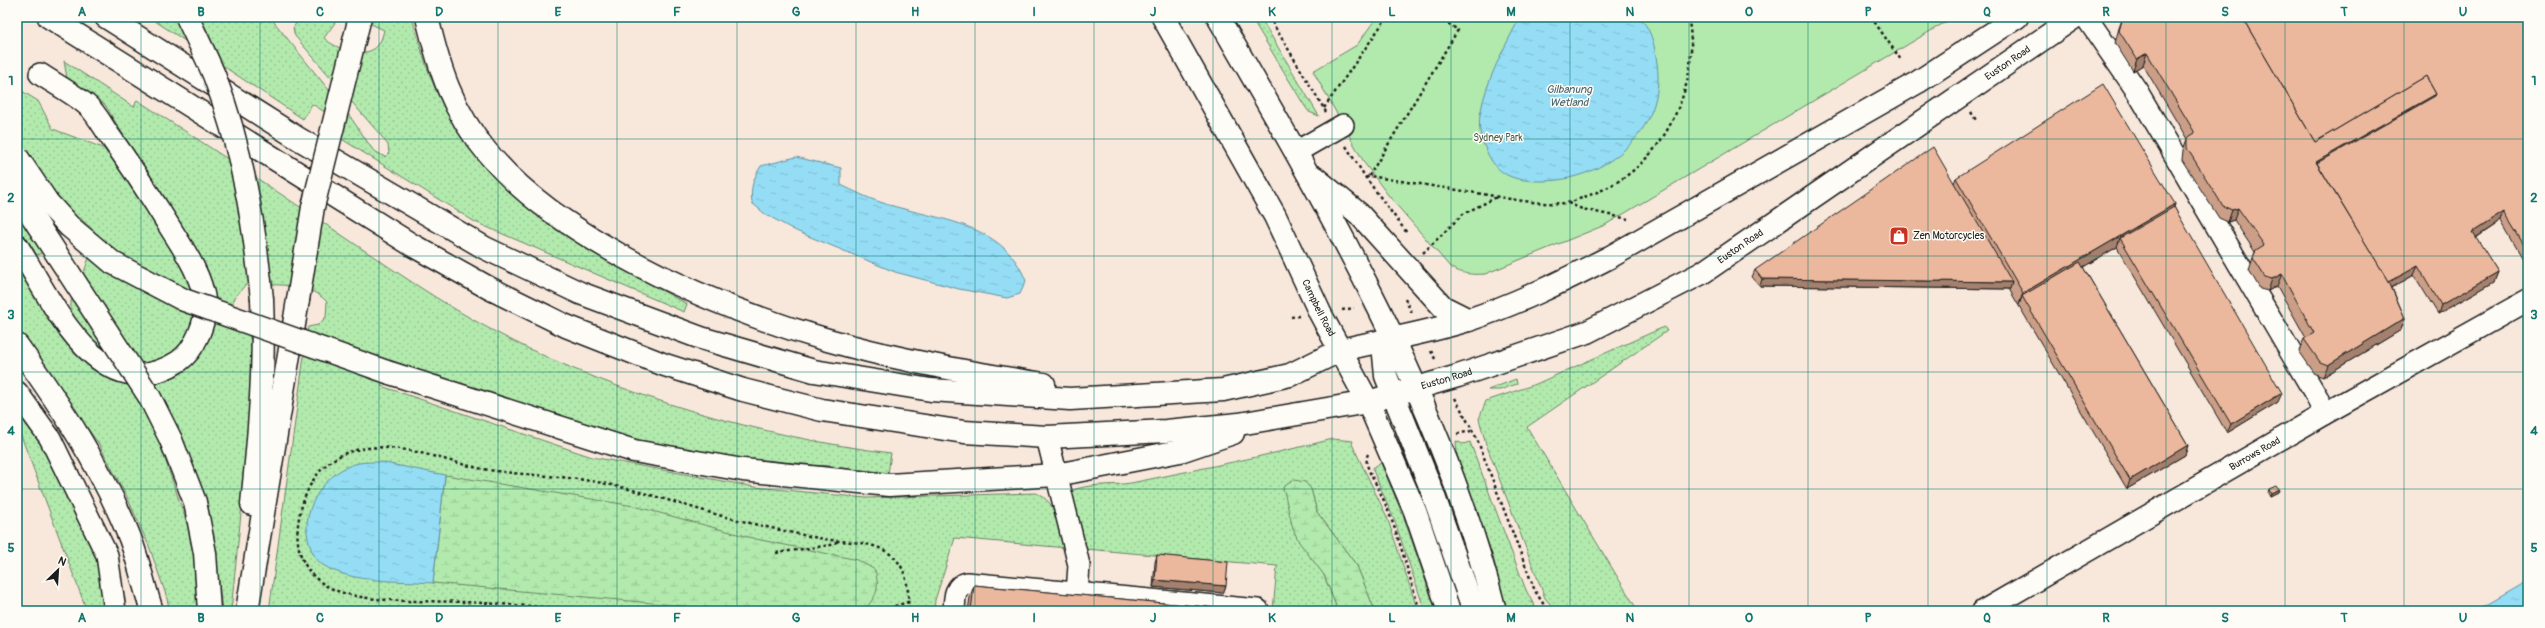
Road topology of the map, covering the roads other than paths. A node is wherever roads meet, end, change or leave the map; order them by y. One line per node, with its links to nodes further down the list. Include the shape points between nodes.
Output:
1 (49, 17): 29 (main road, via 412,245 489,288 566,326 664,365 743,390 822,410 964,432)
2 (106, 17): 22 (main road, via 299,139 485,248 580,293 694,336 814,370 931,390 1070,399 1223,390 1290,375)
3 (187, 17): 36 (main road, bridge, via 214,76 239,155 255,230 262,299 262,406)
4 (360, 17): 37 (main road, bridge, via 313,207)
5 (427, 17): 22 (main road, via 441,73 459,112 486,152 515,183 596,241 656,274 723,306 802,333 892,358 1059,387 1218,378)
6 (1163, 17): 22 (main road, Campbell Road, via 1276,216 1320,313)
7 (1218, 17): 13 (main road)
8 (2016, 17): 19 (main road, via 1918,82 1610,257 1562,282)
9 (2076, 17): 23 (main road, Euston Road, via 1702,273 1586,332)
10 (2086, 17): 27 (street, via 2137,91 2317,397)
11 (40, 74): 17 (street, via 88,106 132,166 192,263 201,283 205,303 196,340 183,358 165,370 140,376 120,372 101,363 81,345)
12 (1339, 128): 13 (street)
13 (1296, 152): 15 (main road)
14 (17, 157): 30 (main road, bridge, via 48,203 69,226 113,263 184,300 390,373 634,451 743,470 889,485)
15 (1307, 171): 19 (main road, via 1359,214 1443,307); 20 (main road)
16 (17, 193): 35 (main road, bridge, via 149,396 171,440 195,502 205,553)
17 (17, 245)
18 (2528, 300): 27 (street, Burrows Road)
19 (1469, 320): 20 (main road, via 1422,333)
20 (1393, 337): 22 (main road); 23 (main road); 25 (main road, via 1384,355 1386,376)
21 (17, 345): 34 (main road, via 52,393 96,466 130,539)
22 (1341, 350): 26 (main road, Campbell Road)
23 (1416, 388): 25 (main road, Euston Road); 41 (main road, via 1463,506)
24 (17, 392): 33 (street, via 50,438 107,555)
25 (1393, 394): 26 (main road, Euston Road); 40 (main road, via 1432,491)
26 (1368, 402): 28 (main road, Euston Road); 39 (main road, Campbell Road, via 1415,511)
27 (2324, 414): 42 (street, Burrows Road)
28 (1280, 418): 29 (main road, via 1166,431); 30 (main road, via 1180,451)
29 (1047, 437): 30 (street)
30 (1056, 475): 31 (street, via 1080,565)
31 (1077, 594): 32 (street); 38 (street, via 967,583 962,584 956,592)
32 (1258, 610)
33 (115, 611)
34 (152, 611)
35 (208, 611)
36 (244, 611)
37 (247, 611)
38 (954, 611)
39 (1449, 611)
40 (1474, 611)
41 (1495, 611)
42 (1983, 611)

